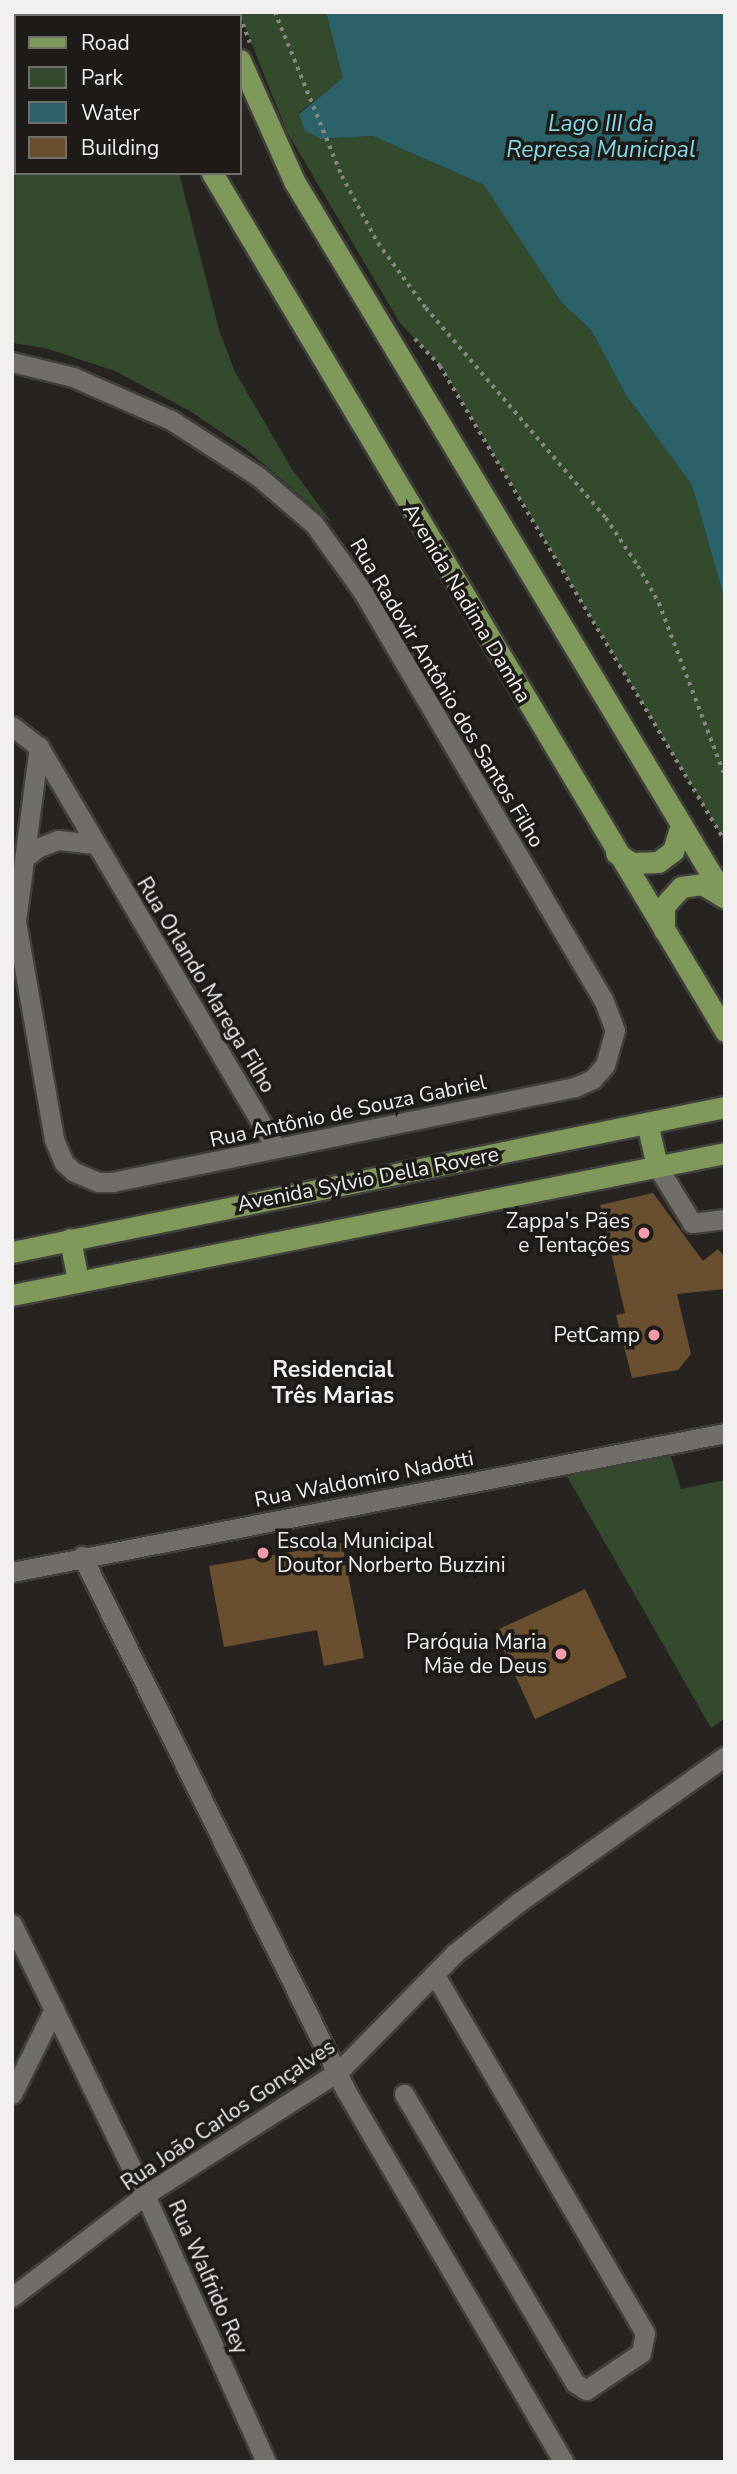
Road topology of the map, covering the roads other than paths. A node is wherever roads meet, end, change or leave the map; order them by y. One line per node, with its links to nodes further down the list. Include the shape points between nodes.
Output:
1 (245, 53): 6 (main road, via 294,181)
2 (213, 175): 8 (main road, Avenida Nadima Damha)
3 (12, 362): 14 (street, Rua Radovir Antônio dos Santos Filho, via 73,376 172,420 259,477 314,524 363,592 603,999 615,1030)
4 (12, 726): 5 (street, Rua Orlando Marega Filho)
5 (39, 747): 7 (street, Rua Orlando Marega Filho); 9 (street)
6 (681, 824): 8 (main road, via 673,851 658,862 632,863); 10 (main road)
7 (96, 844): 9 (street, via 58,840); 17 (street, Rua Orlando Marega Filho)
8 (616, 853): 11 (main road, Avenida Nadima Damha)
9 (24, 859): 12 (street, via 16,921)
10 (725, 897): 11 (main road, via 702,884 681,887 664,906)
11 (664, 932): 13 (main road, Avenida Nadima Damha)
12 (20, 993): 17 (street, Rua Antônio de Souza Gabriel, via 54,1139 64,1163 74,1172 113,1182)
13 (725, 1031)
14 (613, 1047): 17 (street, Rua Antônio de Souza Gabriel, via 593,1079 575,1087)
15 (725, 1107): 16 (main road, Avenida Sylvio Della Rovere)
16 (647, 1123): 19 (main road); 21 (main road, Avenida Sylvio Della Rovere)
17 (276, 1149)
18 (725, 1153): 19 (main road, Avenida Sylvio Della Rovere)
19 (657, 1166): 20 (street, via 692,1223); 23 (main road, Avenida Sylvio Della Rovere)
20 (725, 1219)
21 (70, 1239): 22 (main road, Avenida Sylvio Della Rovere); 23 (main road)
22 (12, 1252)
23 (78, 1281): 24 (main road, Avenida Sylvio Della Rovere)
24 (12, 1295)
25 (725, 1433): 26 (street, Rua Waldomiro Nadotti)
26 (82, 1556): 27 (street, Rua Waldomiro Nadotti); 32 (street)
27 (12, 1572)
28 (725, 1756): 30 (street, Rua João Carlos Gonçalves, via 519,1902)
29 (12, 1924): 31 (street, Rua Walfrido Rey)
30 (434, 1973): 32 (street, Rua João Carlos Gonçalves, via 373,2041); 34 (street, via 645,2333 641,2353 586,2390 575,2383)
31 (54, 2009): 33 (street); 35 (street, Rua Walfrido Rey)
32 (339, 2071): 35 (street, Rua João Carlos Gonçalves); 38 (street, via 346,2091)
33 (12, 2094)
34 (404, 2094)
35 (145, 2195): 36 (street, Rua João Carlos Gonçalves); 37 (street, Rua Walfrido Rey)
36 (12, 2297)
37 (266, 2462)
38 (564, 2462)

